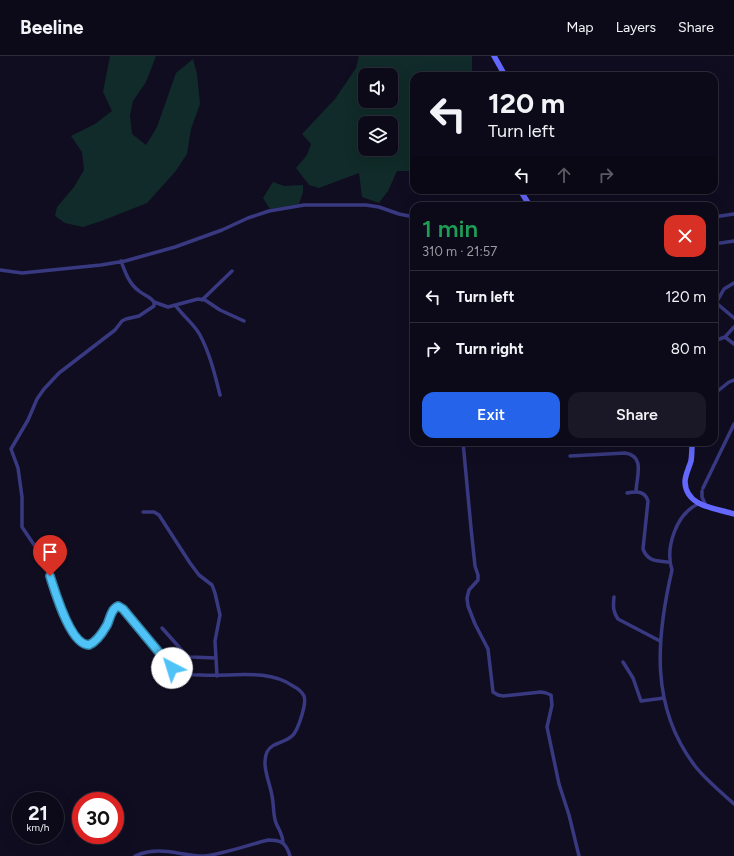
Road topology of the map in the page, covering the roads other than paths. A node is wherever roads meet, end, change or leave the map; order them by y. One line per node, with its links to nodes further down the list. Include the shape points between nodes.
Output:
1 (494, 56): 2 (main road)
2 (503, 72)
3 (734, 214): 5 (street)
4 (410, 216): 8 (street, via 366,205 291,207 248,218 175,247)
5 (718, 216)
6 (734, 241): 7 (street)
7 (718, 243)
8 (121, 261): 9 (street, via 22,273); 14 (street, via 132,285)
9 (0, 270)
10 (232, 271): 13 (street)
11 (734, 283): 12 (street, via 724,289)
12 (718, 298)
13 (202, 300): 16 (street); 18 (street)
14 (154, 302): 16 (street, via 163,306); 42 (street, via 151,309 122,321 115,330 59,373 37,399 11,449 18,468 22,497 22,527 47,564 59,604 74,634 83,644 89,645 95,640 118,606 176,672 184,675)
15 (718, 305): 17 (street)
16 (176, 306): 25 (street, via 200,334 214,369)
17 (734, 318)
18 (244, 321)
19 (734, 327): 20 (street)
20 (725, 337): 21 (street); 22 (street)
21 (718, 340)
22 (734, 344)
23 (734, 380): 24 (street)
24 (718, 391)
25 (220, 395)
26 (734, 424): 33 (street, via 703,490 702,497)
27 (463, 446): 48 (street, via 478,575 478,580 468,594 469,613 488,648 494,692 503,696 541,692 550,695 552,705 547,727 559,784)
28 (692, 446): 32 (main road, via 685,482 688,492)
29 (570, 456): 30 (street, via 625,452 632,454 638,462)
30 (636, 491): 31 (street); 36 (street, via 647,496 648,501 643,549 645,555 650,559)
31 (628, 493)
32 (698, 504): 33 (main road); 36 (street, via 693,506 677,527 671,543)
33 (706, 506): 35 (main road)
34 (143, 512): 40 (street, via 154,512 159,515 199,575 212,585 220,615 215,642)
35 (734, 514)
36 (669, 562): 39 (street, via 672,570)
37 (614, 597): 39 (street, via 614,614 618,620)
38 (162, 628): 40 (street, via 187,656)
39 (660, 641): 43 (street)
40 (216, 658): 42 (street)
41 (623, 662): 43 (street, via 633,678 641,701)
42 (217, 676): 45 (street, via 270,676 293,686 304,697 304,710 295,732 287,739 271,746 265,759 276,823)
43 (664, 698): 44 (street, via 670,721 683,749 704,777)
44 (734, 804)
45 (283, 843): 46 (street, via 279,840 268,840 204,856 151,851); 47 (street)
46 (135, 856)
47 (290, 856)
48 (579, 856)

